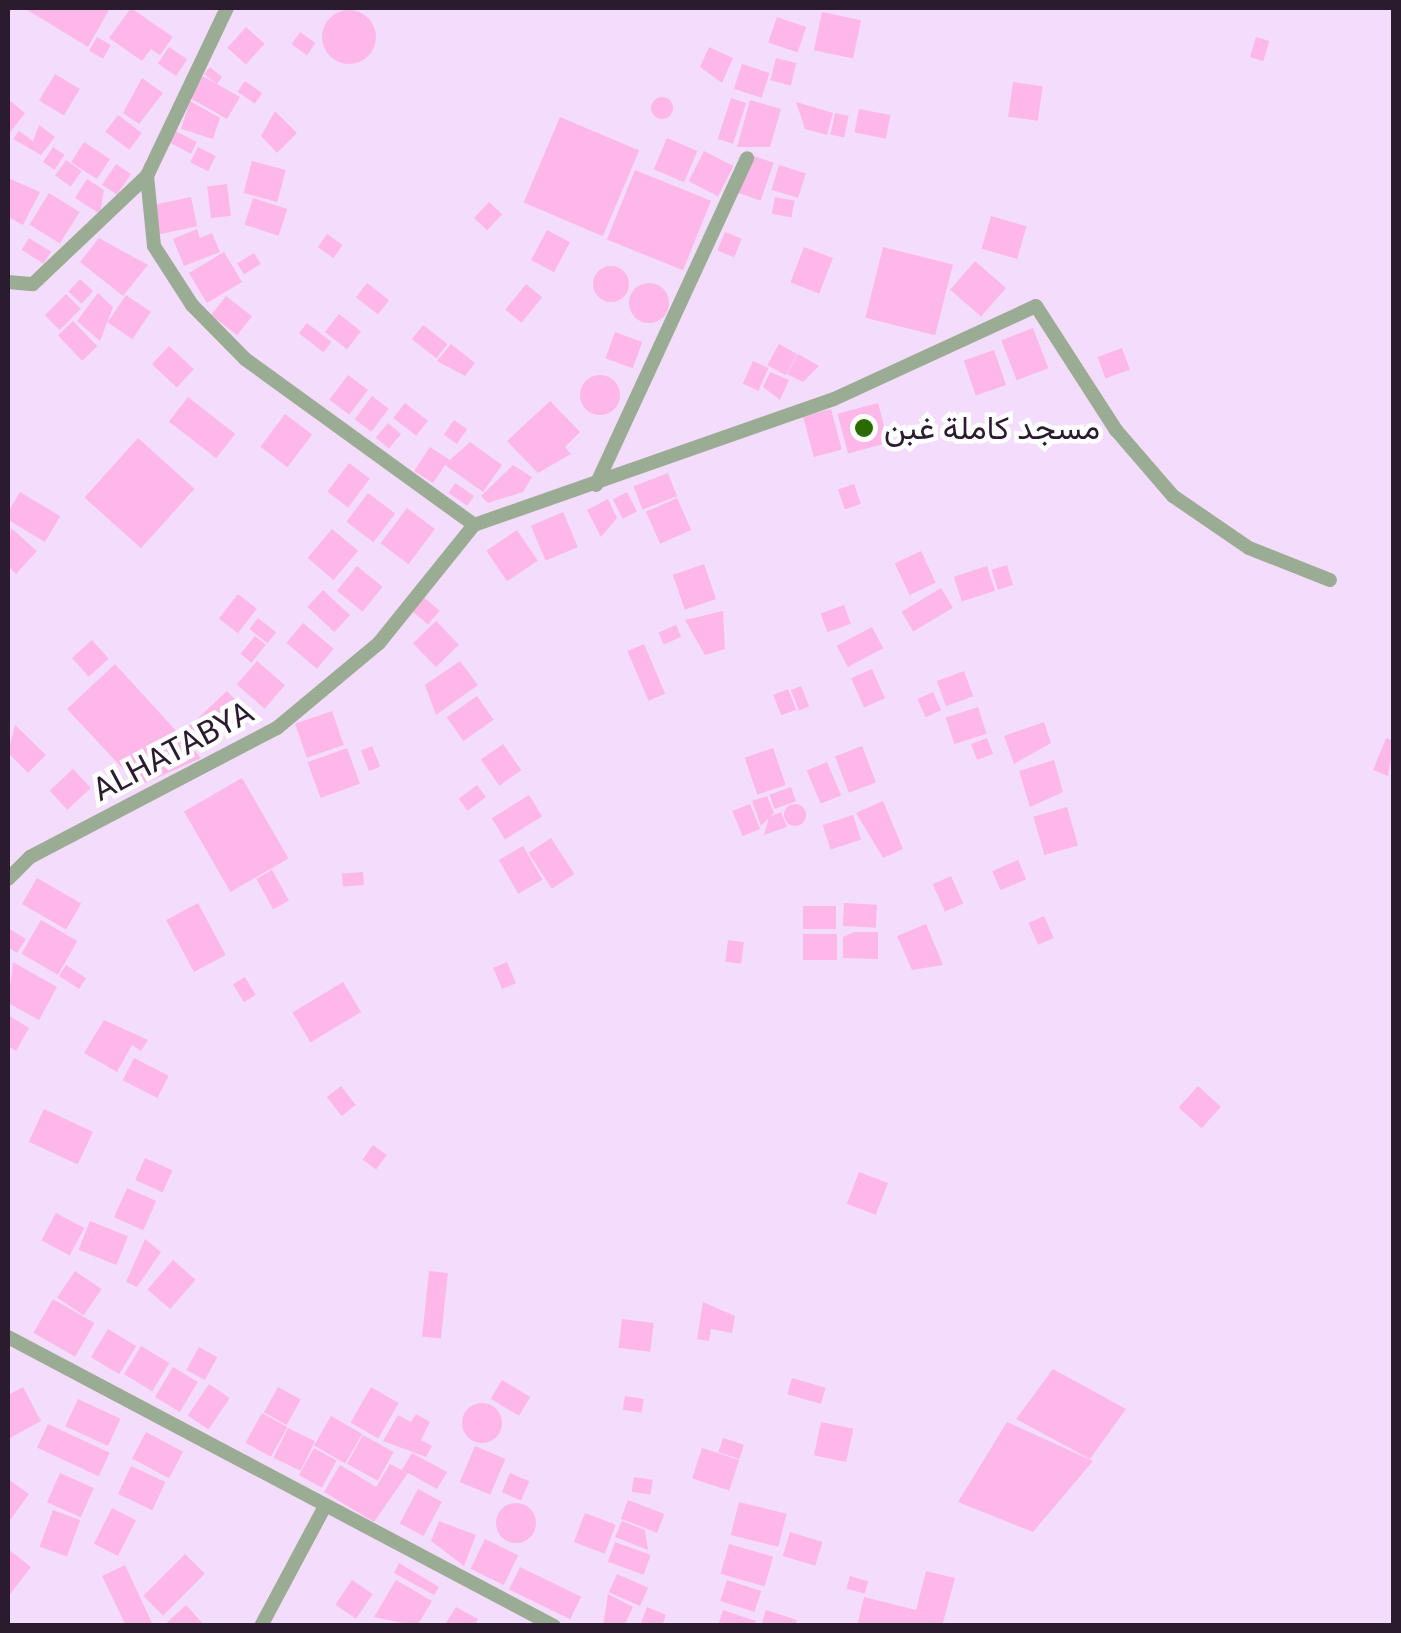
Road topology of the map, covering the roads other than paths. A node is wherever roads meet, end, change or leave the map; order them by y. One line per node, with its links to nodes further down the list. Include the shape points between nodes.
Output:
1 (227, 8): 3 (street)
2 (747, 158): 5 (street)
3 (146, 176): 4 (street, via 33,284); 6 (street, via 154,246 192,305 245,359)
4 (8, 282)
5 (596, 485): 6 (street); 7 (street, via 834,399 1036,306 1116,430 1173,496 1249,548)
6 (474, 524): 8 (street, ALHATABYA, via 378,643 277,728 30,857)
7 (1330, 580)
8 (8, 879)
9 (8, 1337): 10 (street)
10 (324, 1506): 11 (street); 12 (street)
11 (261, 1626)
12 (554, 1626)

